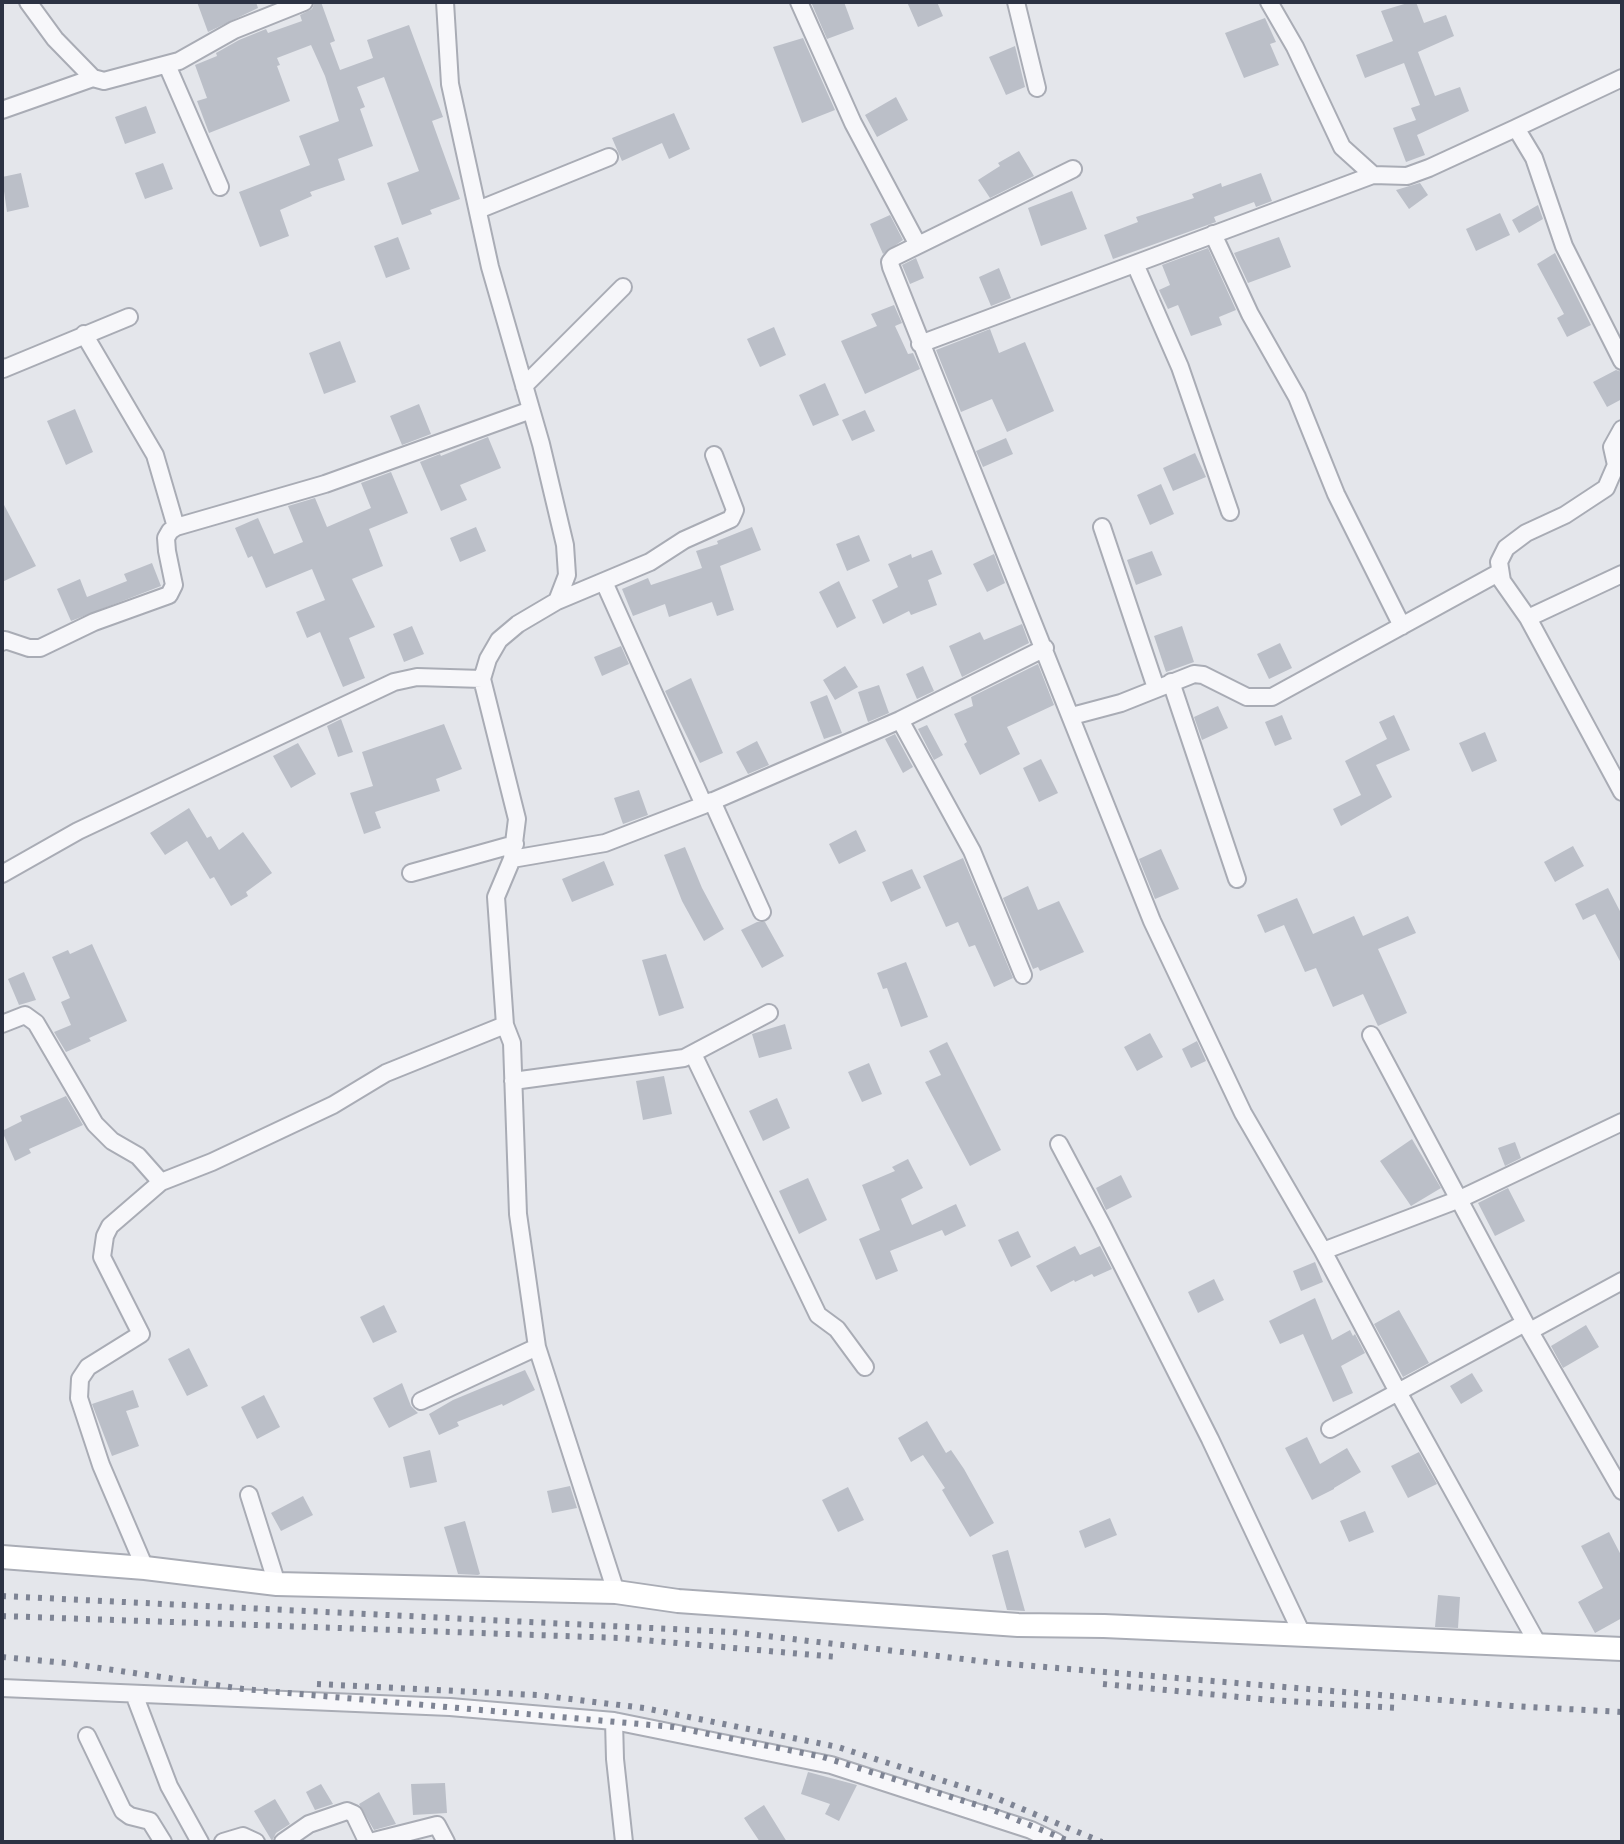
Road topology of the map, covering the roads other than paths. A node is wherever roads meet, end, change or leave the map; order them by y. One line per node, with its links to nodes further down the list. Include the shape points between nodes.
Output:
1 (28, 2): 8 (street)
2 (304, 2): 7 (street)
3 (445, 2): 17 (street, via 450,84)
4 (799, 2): 19 (street, via 853,123)
5 (1016, 2): 10 (street)
6 (1269, 2): 15 (street, via 1342,147)
7 (167, 65): 8 (street, via 113,80); 16 (street)
8 (93, 78): 11 (street)
9 (1622, 78): 12 (street)
10 (1037, 88)
11 (2, 110)
12 (1516, 128): 15 (street, via 1407,176); 25 (street, via 1534,158 1564,246)
13 (609, 157): 17 (street)
14 (1073, 169): 19 (street)
15 (1373, 175): 18 (street)
16 (220, 187)
17 (478, 210): 27 (street)
18 (1213, 234): 20 (street); 39 (street, via 1297,397 1336,494)
19 (918, 245): 24 (street, via 890,262)
20 (1135, 264): 24 (street); 31 (street, via 1180,367)
21 (623, 287): 27 (street)
22 (129, 317): 23 (street)
23 (84, 334): 26 (street); 32 (street, via 155,455)
24 (920, 344): 41 (street)
25 (1622, 361)
26 (2, 367)
27 (524, 386): 28 (street)
28 (531, 410): 32 (street, via 325,484); 37 (street, via 565,545 567,575)
29 (1622, 429): 34 (street, via 1612,447 1616,465 1606,488 1506,548)
30 (714, 455): 36 (street, via 734,515)
31 (1230, 512)
32 (176, 527): 40 (street, via 166,538 174,585 169,595 40,648)
33 (1102, 527): 43 (street)
34 (1500, 572): 38 (street); 39 (street)
35 (1622, 574): 38 (street)
36 (604, 582): 37 (street); 47 (street)
37 (557, 601): 42 (street, via 499,640)
38 (1528, 618): 46 (street)
39 (1402, 626): 43 (street, via 1272,697 1247,697 1203,675)
40 (2, 642)
41 (1045, 648): 44 (street); 45 (street)
42 (482, 679): 48 (street, via 517,819); 50 (street, via 417,677 394,682 78,831)
43 (1164, 685): 44 (street); 51 (street)
44 (1072, 716): 64 (street, via 1152,921 1243,1113)
45 (900, 720): 47 (street); 53 (street, via 972,851)
46 (1622, 792)
47 (708, 803): 48 (street, via 605,843); 52 (street)
48 (513, 852): 49 (street); 56 (street, via 496,897)
49 (411, 873)
50 (2, 874)
51 (1237, 879)
52 (762, 912)
53 (1023, 975)
54 (769, 1013): 58 (street)
55 (2, 1024): 62 (street, via 25,1015 36,1023 95,1124 138,1156)
56 (505, 1025): 59 (street, via 512,1043); 62 (street, via 386,1073 333,1105)
57 (1371, 1035): 63 (street)
58 (693, 1054): 59 (street); 68 (street, via 818,1315 837,1329)
59 (513, 1081): 67 (street, via 518,1214)
60 (1622, 1122): 63 (street)
61 (1059, 1144): 78 (street)
62 (161, 1182): 75 (street, via 110,1226 102,1257 141,1334 88,1367 78,1388 101,1465)
63 (1460, 1199): 64 (street); 66 (street)
64 (1323, 1251): 69 (street)
65 (1622, 1281): 66 (street)
66 (1527, 1327): 69 (street); 72 (street)
67 (537, 1347): 70 (street); 77 (street)
68 (865, 1367)
69 (1398, 1392): 71 (street); 80 (street)
70 (421, 1401)
71 (1330, 1429)
72 (1622, 1491)
73 (249, 1495): 76 (street)
74 (2, 1557): 75 (street)
75 (145, 1568): 76 (street)
76 (277, 1584): 77 (street)
77 (616, 1592): 78 (street, via 1018,1625)
78 (1303, 1636): 80 (street)
79 (1621, 1645): 80 (street)
80 (1539, 1646)
81 (2, 1688): 82 (street)
82 (134, 1694): 83 (street, via 450,1707); 86 (street, via 169,1786)
83 (614, 1721): 91 (street); 92 (street, via 831,1765)
84 (87, 1736): 85 (street, via 123,1811 150,1821)
85 (163, 1842)
86 (200, 1842)
87 (223, 1842): 88 (street, via 243,1836)
88 (256, 1842)
89 (283, 1842): 90 (street, via 309,1824 347,1811 370,1842 437,1825)
90 (446, 1842)
91 (623, 1842)
92 (1056, 1842)

